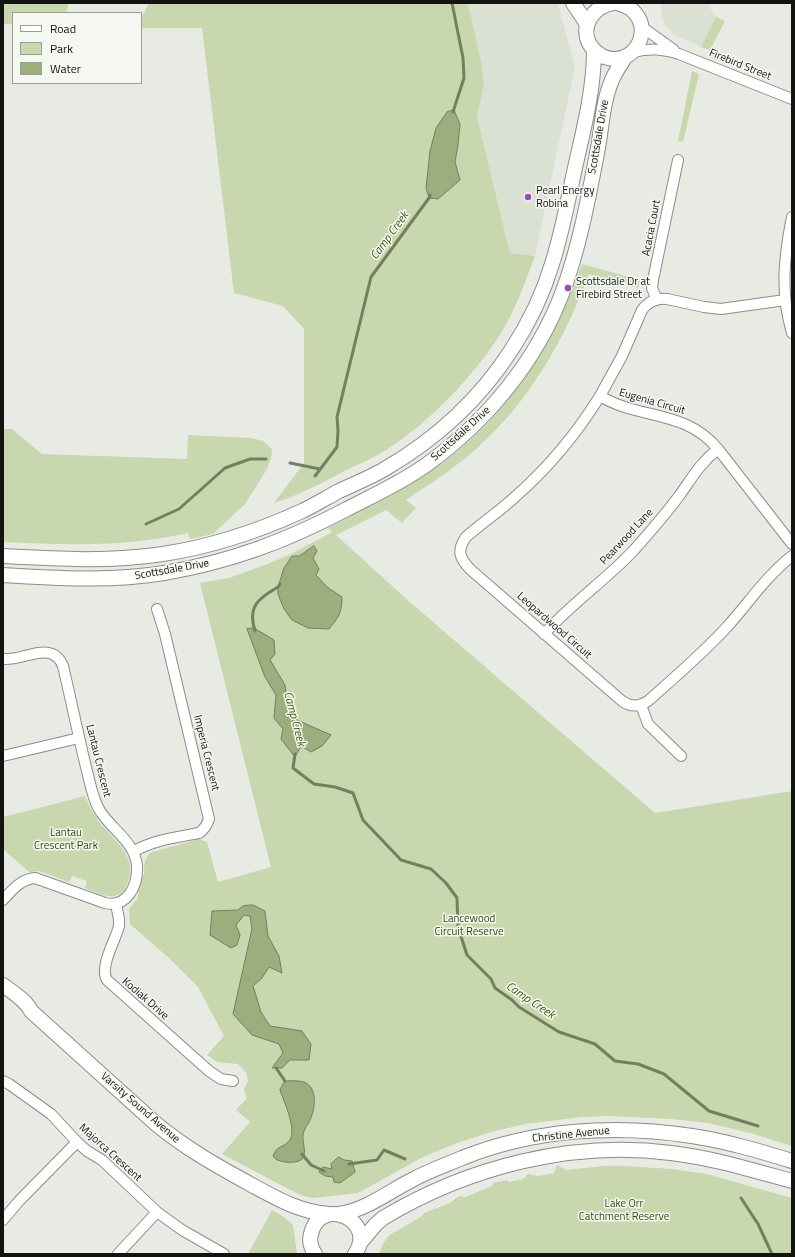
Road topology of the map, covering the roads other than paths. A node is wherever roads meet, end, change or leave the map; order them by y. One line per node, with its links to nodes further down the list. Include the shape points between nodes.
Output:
1 (573, 3): 4 (main road)
2 (605, 4): 3 (main road, via 625,5); 4 (main road, via 591,15)
3 (639, 15): 6 (main road, via 642,37 639,45); 7 (street, Firebird Street)
4 (587, 24): 5 (main road, via 586,34)
5 (594, 50): 6 (main road, via 600,55 617,59); 11 (main road, Scottsdale Drive, via 592,89)
6 (629, 54): 7 (street, Firebird Street, via 662,49); 12 (main road, Scottsdale Drive, via 613,77 606,99)
7 (679, 54): 8 (street, Firebird Street)
8 (792, 100)
9 (678, 160): 13 (street, Acacia Court, via 652,280)
10 (792, 217): 14 (street, via 785,261)
11 (558, 244): 12 (main road); 19 (main road, Scottsdale Drive, via 538,302 513,348 498,368 447,424 414,450 382,470 281,520 188,549 138,557 93,560)
12 (577, 248): 21 (main road, Scottsdale Drive, via 551,320 523,368 490,409 468,430 408,477 291,536 264,548 218,562 128,577 82,579)
13 (657, 300): 14 (street, via 667,298 721,309); 16 (street, Eugenia Circuit, via 642,310 632,337)
14 (785, 300): 15 (street)
15 (792, 333)
16 (600, 396): 17 (street, Eugenia Circuit, via 620,406 688,424 705,435); 23 (street, Leopardwood Circuit, via 567,443 536,478 466,537 460,550 465,564)
17 (718, 449): 18 (street, Eugenia Circuit); 23 (street, Pearwood Lane, via 702,463 670,508 632,552)
18 (792, 544)
19 (3, 556)
20 (792, 556): 25 (street, via 770,574 726,628 696,659)
21 (3, 575)
22 (157, 609): 29 (street, Imperia Crescent, via 209,819 204,830 199,833 150,845)
23 (544, 634): 25 (street, Leopardwood Circuit, via 628,705)
24 (3, 659): 26 (street, Lantau Crescent, via 47,652 61,660)
25 (641, 705): 28 (street, via 648,724)
26 (79, 738): 27 (street); 29 (street, Lantau Crescent, via 96,804)
27 (3, 756)
28 (681, 756)
29 (133, 852): 31 (street, Lantau Crescent, via 137,866 132,890 126,899)
30 (3, 900): 31 (street, via 22,882 35,878 105,903)
31 (116, 904): 36 (street, Kodiak Drive, via 119,926 104,969 104,976 209,1071 221,1079)
32 (3, 984): 34 (main road, Varsity Sound Avenue)
33 (3, 995): 34 (main road, Varsity Sound Avenue, via 25,1010)
34 (31, 1011): 40 (main road, Varsity Sound Avenue, via 155,1124 213,1164)
35 (3, 1081): 37 (street, Majorca Crescent, via 51,1114)
36 (232, 1081)
37 (77, 1142): 41 (street, Majorca Crescent, via 102,1160); 43 (street)
38 (792, 1161): 42 (main road, Christine Avenue, via 727,1142 659,1132 612,1130 553,1134 484,1150 420,1176 355,1211)
39 (792, 1181): 45 (main road, Christine Avenue, via 725,1162 669,1152 593,1151 555,1155 522,1161 478,1174 436,1191 383,1218)
40 (282, 1201): 42 (main road, Varsity Sound Avenue, via 307,1212); 44 (main road, Varsity Sound Avenue, via 304,1218)
41 (157, 1212): 46 (street); 47 (street, Majorca Crescent)
42 (334, 1214): 44 (main road, via 322,1217 316,1222); 45 (main road, via 346,1216 357,1226 360,1233)
43 (3, 1220)
44 (310, 1236): 48 (main road, Varsity Sound Avenue, via 310,1244)
45 (357, 1251)
46 (118, 1254)
47 (224, 1254)
48 (315, 1254)

